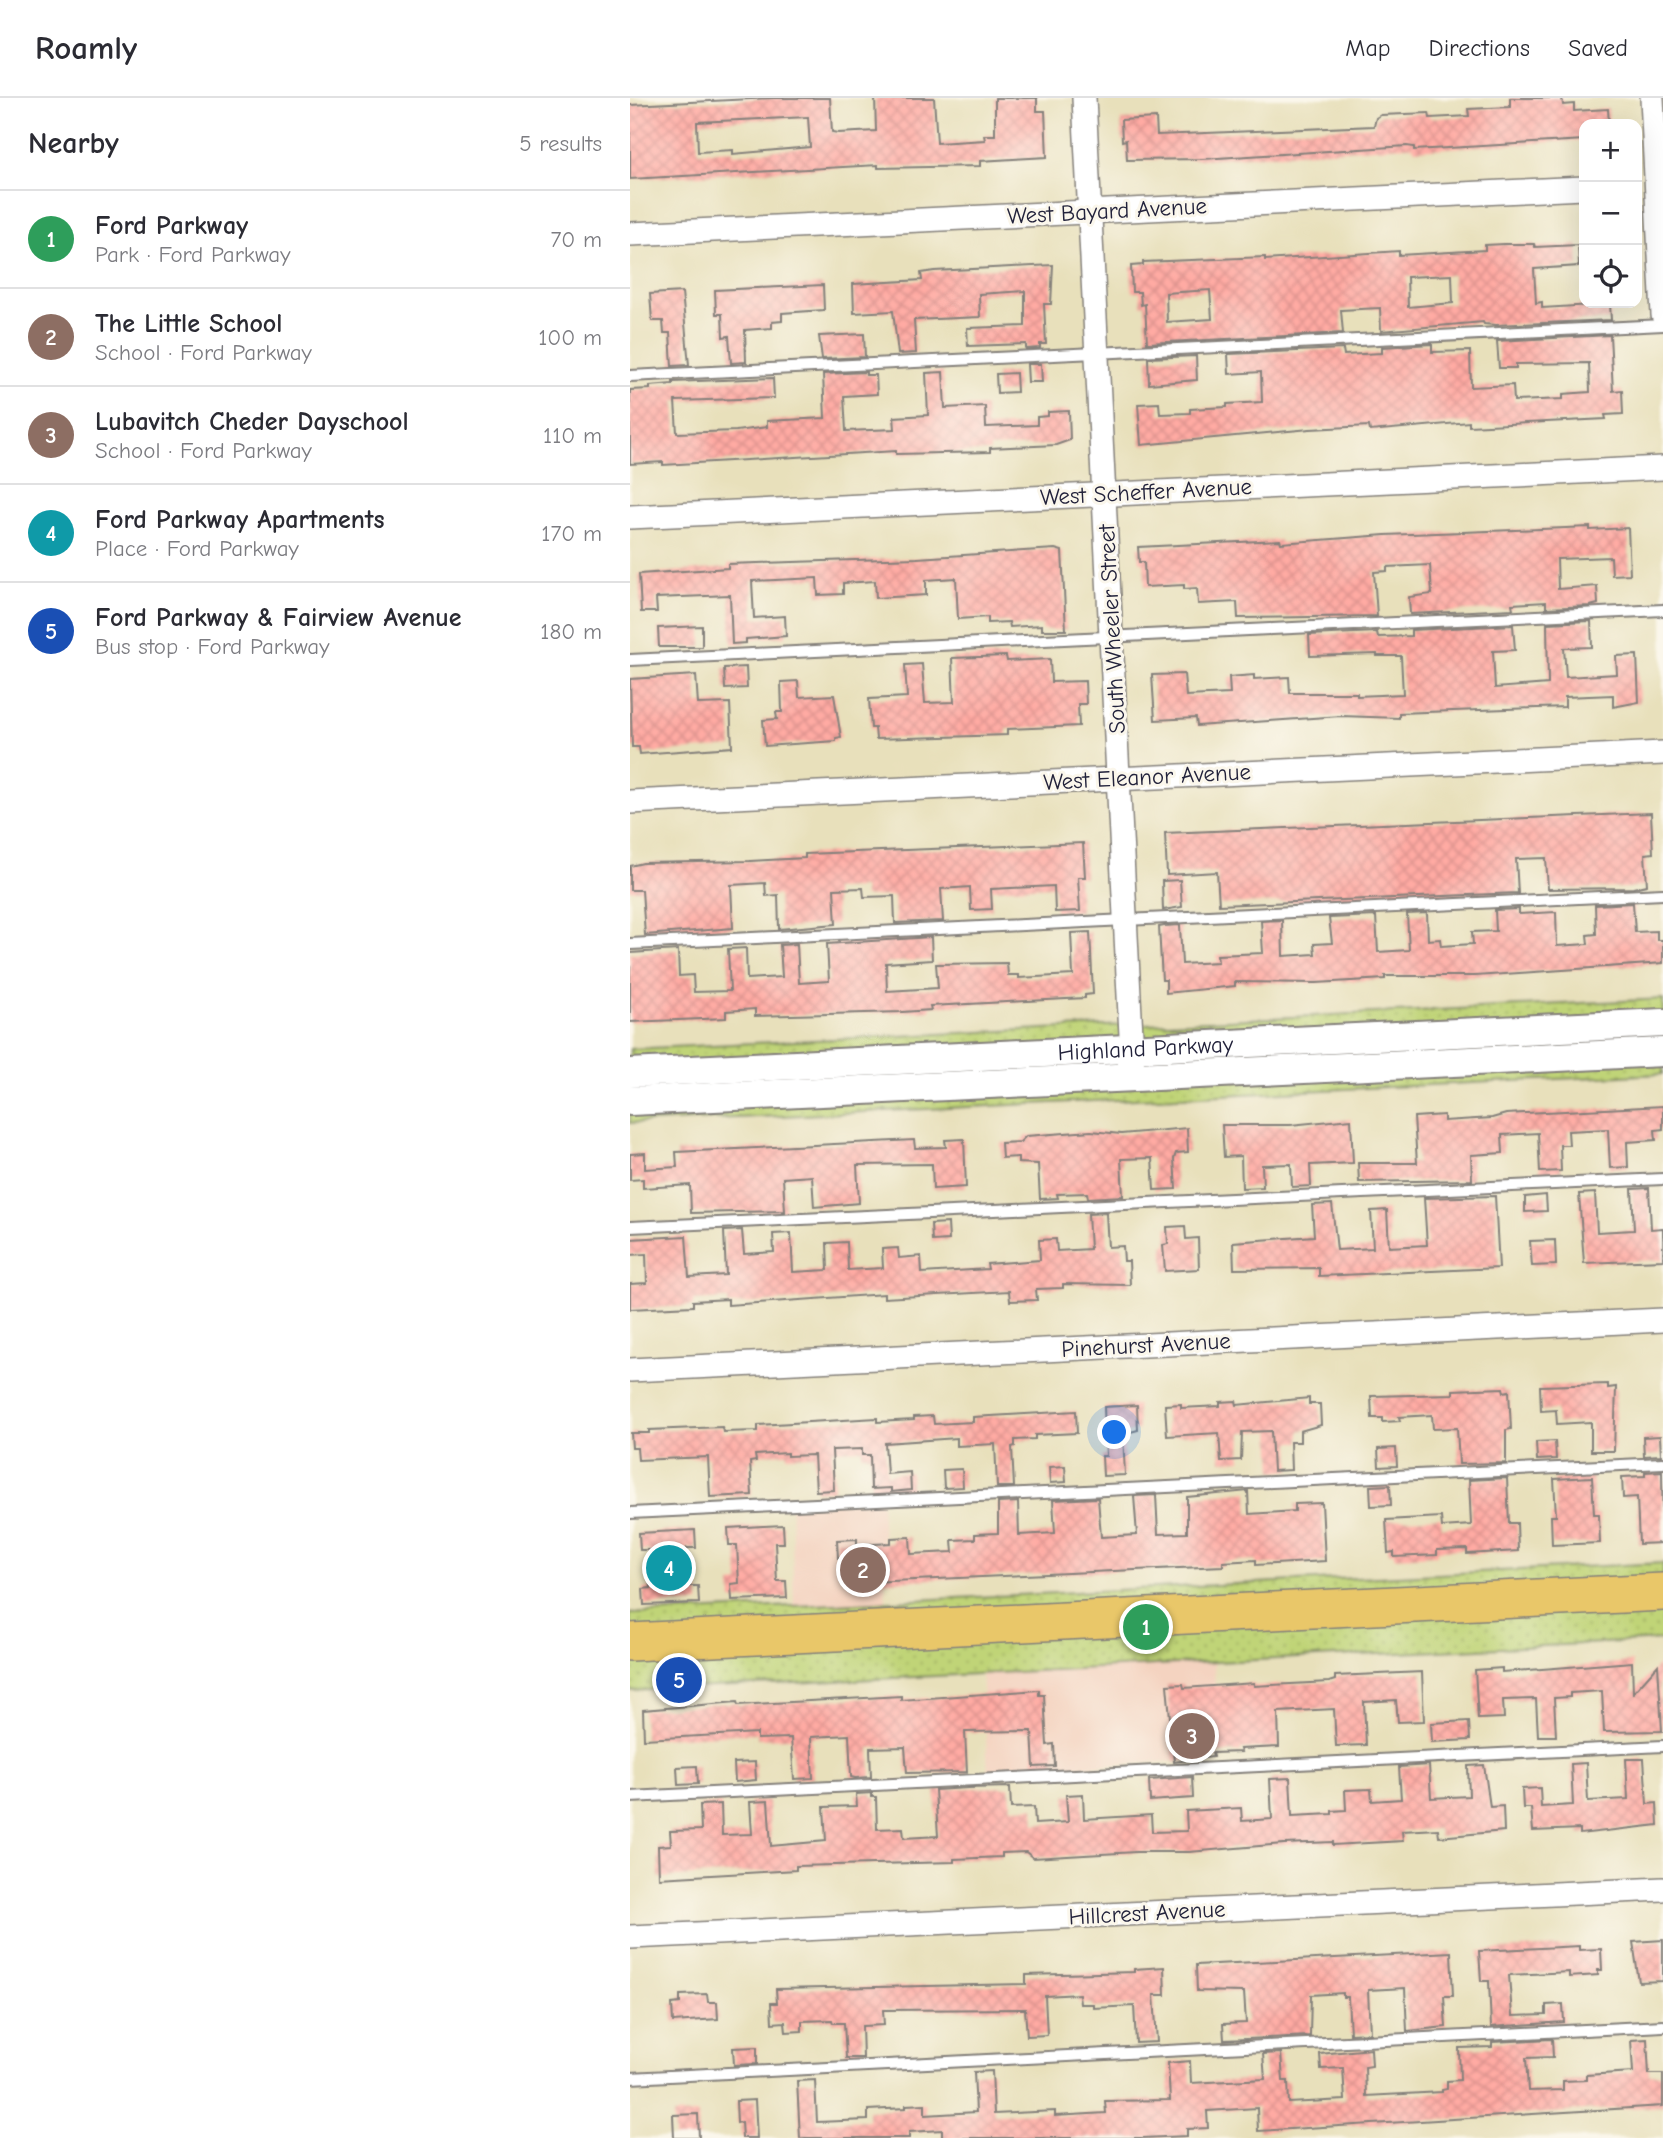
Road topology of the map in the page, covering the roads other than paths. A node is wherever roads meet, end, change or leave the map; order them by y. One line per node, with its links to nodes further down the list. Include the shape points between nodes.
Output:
1 (1084, 98): 5 (street, South Wheeler Street)
2 (1652, 98): 3 (street)
3 (1652, 185): 7 (street)
4 (1579, 188): 5 (street, West Bayard Avenue)
5 (1090, 212): 6 (street, West Bayard Avenue); 9 (street, South Wheeler Street)
6 (630, 234)
7 (1663, 315)
8 (1663, 325): 9 (lane)
9 (1098, 352): 10 (lane); 12 (street, South Wheeler Street)
10 (630, 376)
11 (1663, 468): 12 (street, West Scheffer Avenue)
12 (1105, 494): 13 (street, West Scheffer Avenue); 15 (street, South Wheeler Street)
13 (630, 517)
14 (1663, 610): 15 (lane)
15 (1113, 637): 16 (lane); 18 (street, South Wheeler Street)
16 (630, 660)
17 (1663, 753): 18 (street, West Eleanor Avenue)
18 (1120, 779): 19 (street, West Eleanor Avenue); 21 (street, South Wheeler Street)
19 (630, 802)
20 (1663, 894): 21 (lane)
21 (1126, 920): 22 (lane); 25 (street, South Wheeler Street)
22 (630, 944)
23 (1663, 1023): 25 (street, Highland Parkway)
24 (1663, 1052): 25 (street, Highland Parkway)
25 (1133, 1062): 26 (street, Highland Parkway); 27 (street, Highland Parkway)
26 (630, 1073)
27 (630, 1101)
28 (1663, 1179): 29 (lane)
29 (630, 1227)
30 (1663, 1320): 31 (street, Pinehurst Avenue)
31 (630, 1370)
32 (1663, 1463): 33 (lane)
33 (630, 1513)
34 (1663, 1592): 36 (main road)
35 (1663, 1614): 37 (main road)
36 (630, 1642)
37 (630, 1663)
38 (1663, 1746): 39 (lane)
39 (630, 1797)
40 (1663, 1889): 41 (street, Hillcrest Avenue)
41 (630, 1937)
42 (1663, 2026): 43 (lane)
43 (630, 2078)

